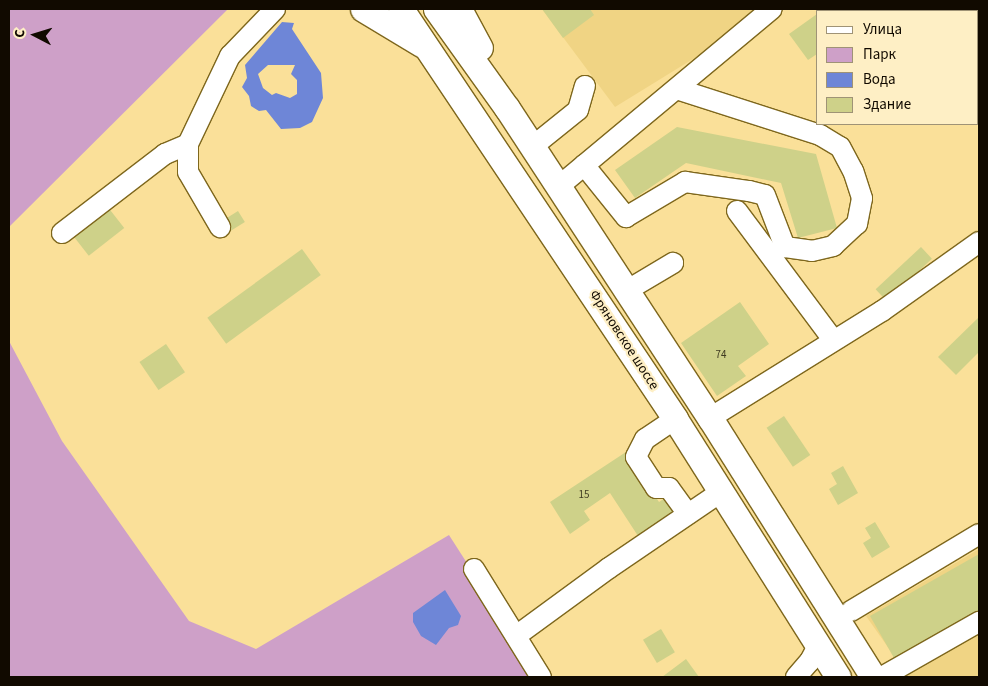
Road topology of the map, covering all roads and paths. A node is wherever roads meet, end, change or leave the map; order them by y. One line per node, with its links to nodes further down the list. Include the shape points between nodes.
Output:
1 (275, 9): 11 (street, via 230,56)
2 (364, 9): 7 (main road)
3 (401, 9): 7 (main road, Фряновское шоссе)
4 (436, 9): 10 (main road, Фряновское шоссе)
5 (459, 9): 10 (main road, via 478,42)
6 (772, 9): 9 (street)
7 (427, 48): 23 (main road, Фряновское шоссе)
8 (585, 86): 12 (street, via 578,110)
9 (677, 89): 13 (street); 13 (street, via 820,135 840,147 862,198 856,224 834,246 812,251 785,247 765,195 684,182 626,217)
10 (507, 108): 12 (main road, Фряновское шоссе)
11 (188, 144): 16 (street, via 188,172); 17 (street, via 165,154)
12 (532, 148): 14 (main road, Фряновское шоссе)
13 (584, 165): 14 (street)
14 (558, 188): 20 (main road, Фряновское шоссе)
15 (737, 211): 21 (street)
16 (220, 227)
17 (62, 233)
18 (979, 242): 21 (street, via 882,311)
19 (673, 263): 20 (street)
20 (626, 291): 22 (main road, Фряновское шоссе)
21 (833, 340): 22 (street, via 735,395)
22 (710, 418): 35 (main road, Фряновское шоссе)
23 (675, 419): 24 (main road, Фряновское шоссе); 25 (street, via 645,439 636,457 656,488 669,488)
24 (721, 492): 25 (street); 31 (main road, Фряновское шоссе)
25 (688, 514): 30 (street)
26 (979, 534): 28 (street)
27 (474, 569): 30 (street)
28 (851, 611)
29 (979, 622): 36 (street)
30 (516, 636): 32 (street)
31 (818, 646): 33 (street, via 810,662); 34 (main road, Фряновское шоссе)
32 (542, 677)
33 (796, 677)
34 (838, 677)
35 (873, 677)
36 (882, 677)

